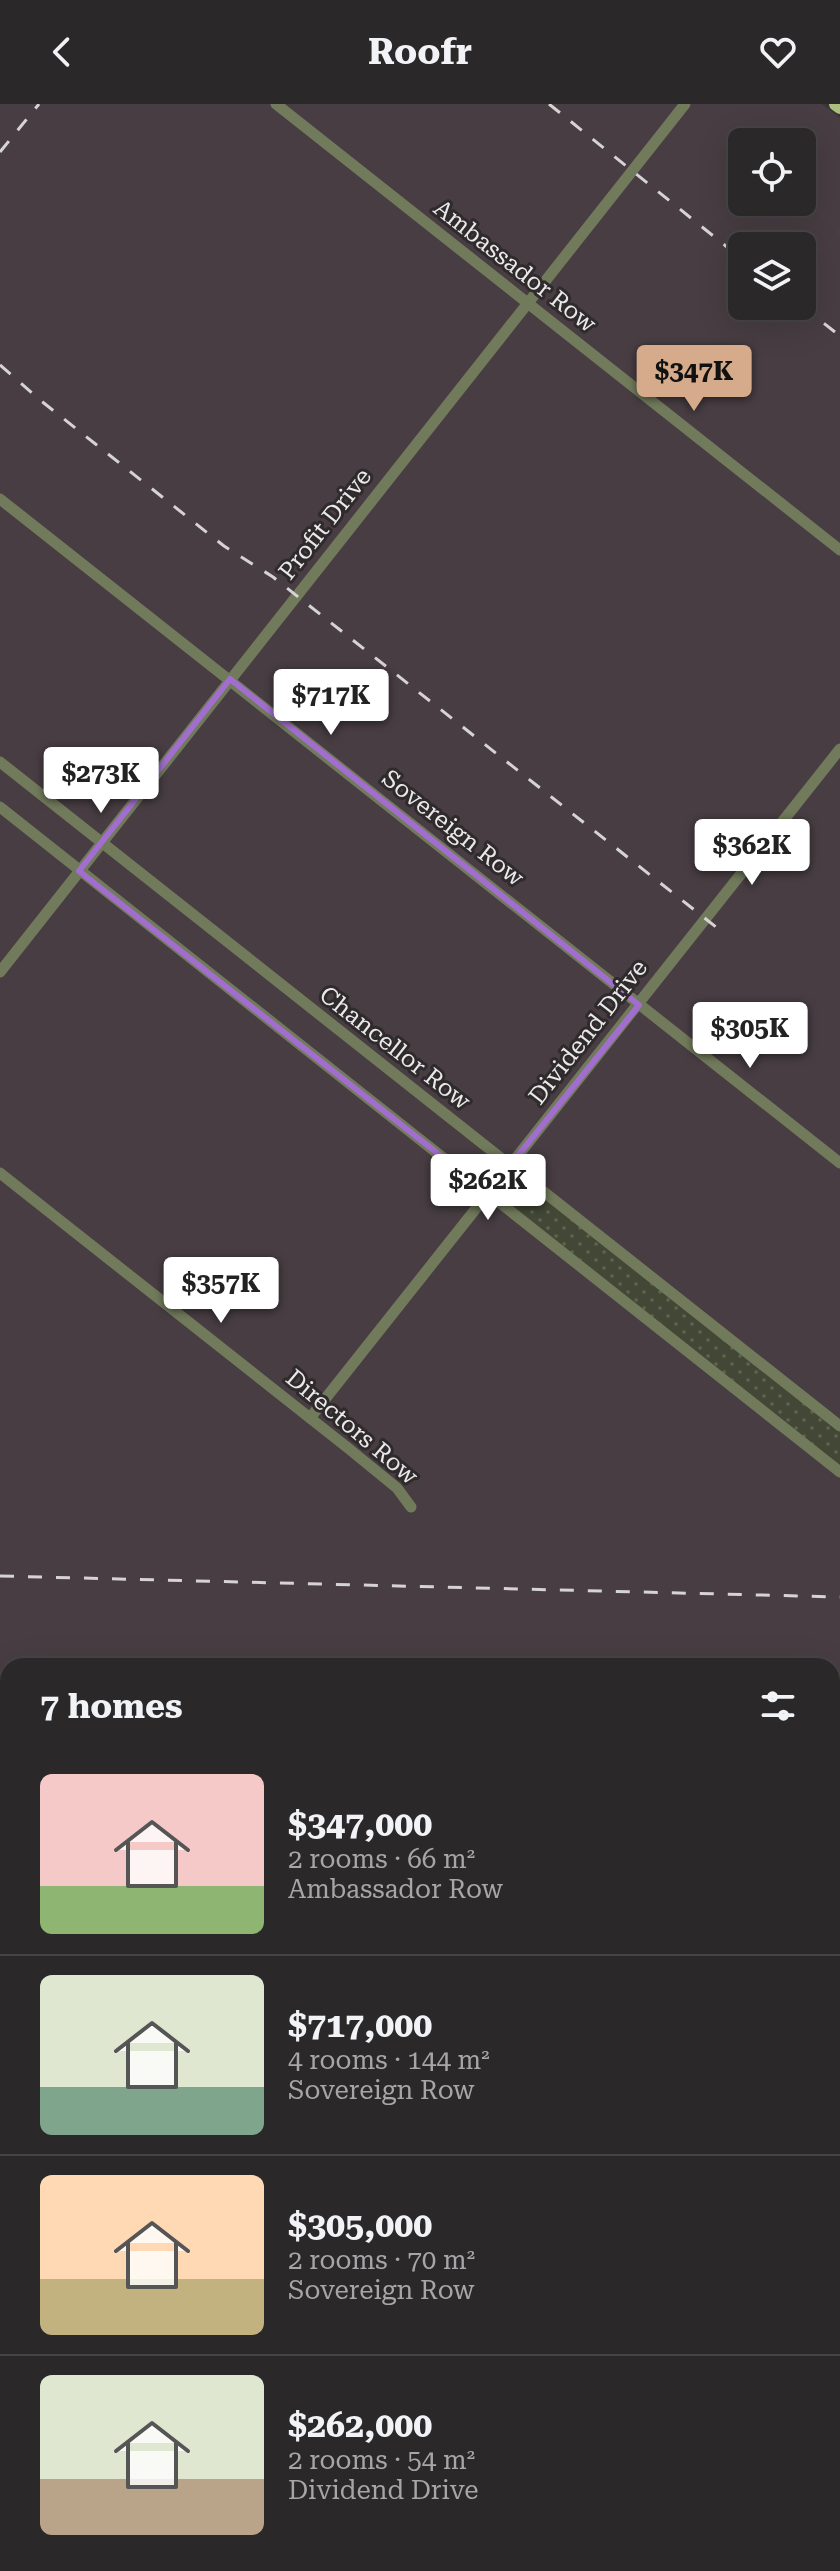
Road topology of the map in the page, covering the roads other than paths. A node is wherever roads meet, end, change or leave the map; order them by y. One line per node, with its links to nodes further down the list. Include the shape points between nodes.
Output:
1 (276, 104): 3 (street, Ambassador Row)
2 (685, 104): 3 (street, Profit Drive)
3 (527, 304): 5 (street, Ambassador Row); 6 (street, Profit Drive)
4 (0, 499): 6 (street, Sovereign Row)
5 (840, 550)
6 (230, 679): 10 (street, Profit Drive); 13 (street, Sovereign Row)
7 (840, 749): 13 (street, Dividend Drive)
8 (0, 762): 10 (street, Chancellor Row)
9 (0, 807): 11 (street)
10 (102, 842): 11 (street, Profit Drive); 15 (street, Chancellor Row)
11 (79, 871): 12 (street, Profit Drive); 17 (street)
12 (0, 972)
13 (639, 1005): 14 (street, Sovereign Row); 15 (street, Dividend Drive)
14 (840, 1163)
15 (510, 1166): 17 (street, Dividend Drive); 19 (street, Chancellor Row)
16 (0, 1173): 18 (street, Directors Row)
17 (488, 1193): 18 (street, Dividend Drive); 20 (street)
18 (310, 1418): 21 (street, Directors Row, via 397,1488)
19 (840, 1426)
20 (840, 1472)
21 (411, 1507)

